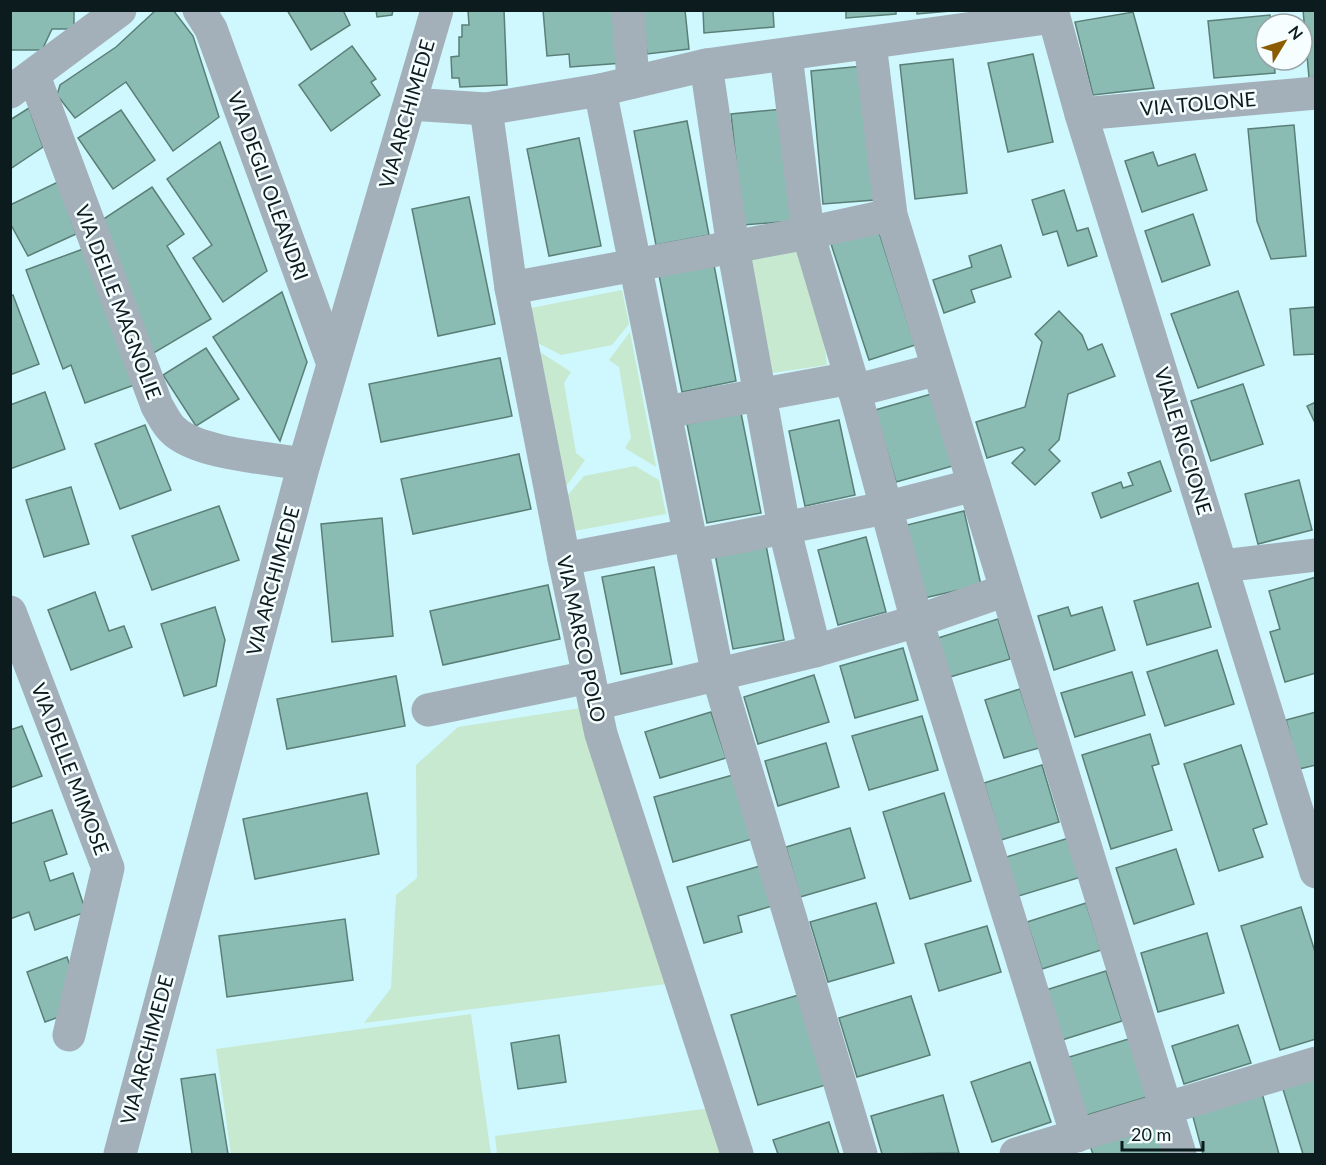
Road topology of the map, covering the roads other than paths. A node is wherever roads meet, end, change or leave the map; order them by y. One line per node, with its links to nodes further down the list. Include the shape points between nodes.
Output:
1 (120, 10): 10 (street)
2 (199, 10): 21 (street, VIA DEGLI OLEANDRI, via 211,28)
3 (437, 10): 13 (street, VIA ARCHIMEDE)
4 (627, 10): 9 (street)
5 (1053, 14): 6 (street); 15 (street, VIALE RICCIONE)
6 (870, 43): 7 (street); 16 (street)
7 (786, 55): 8 (street); 17 (street)
8 (706, 65): 9 (street); 18 (street)
9 (633, 82): 11 (street)
10 (22, 84): 26 (street, VIA DELLE MAGNOLIE, via 156,406 173,430 205,448)
11 (600, 90): 14 (street); 19 (street)
12 (1316, 93): 15 (street, VIA TOLONE)
13 (410, 104): 14 (street); 21 (street, VIA ARCHIMEDE)
14 (486, 109): 20 (street, VIA MARCO POLO)
15 (1081, 114): 33 (street, VIALE RICCIONE)
16 (891, 214): 17 (street); 22 (street)
17 (808, 233): 18 (street); 23 (street)
18 (733, 247): 19 (street); 24 (street)
19 (635, 264): 20 (street); 25 (street)
20 (511, 288): 32 (street, VIA MARCO POLO)
21 (333, 364): 26 (street, VIA ARCHIMEDE)
22 (939, 369): 23 (street); 27 (street)
23 (853, 384): 24 (street); 28 (street)
24 (761, 395): 25 (street); 29 (street)
25 (666, 412): 30 (street)
26 (304, 464): 46 (street, VIA ARCHIMEDE)
27 (974, 485): 28 (street); 34 (street)
28 (885, 508): 29 (street); 36 (street)
29 (784, 527): 30 (street); 37 (street)
30 (690, 540): 32 (street); 38 (street)
31 (1316, 555): 33 (street)
32 (564, 559): 39 (street, VIA MARCO POLO)
33 (1222, 566): 41 (street, VIALE RICCIONE)
34 (1006, 590): 36 (street); 44 (street)
35 (10, 612): 42 (street, VIA DELLE MIMOSE, via 108,868)
36 (917, 621): 37 (street); 45 (street)
37 (815, 651): 38 (street)
38 (718, 676): 39 (street); 48 (street)
39 (592, 691): 40 (street); 47 (street, VIA MARCO POLO, via 601,734)
40 (428, 711)
41 (1316, 872)
42 (69, 1035)
43 (1316, 1063): 44 (street)
44 (1167, 1108): 45 (street); 50 (street)
45 (1077, 1136): 49 (street)
46 (120, 1155)
47 (737, 1155)
48 (861, 1155)
49 (1016, 1155)
50 (1180, 1155)

